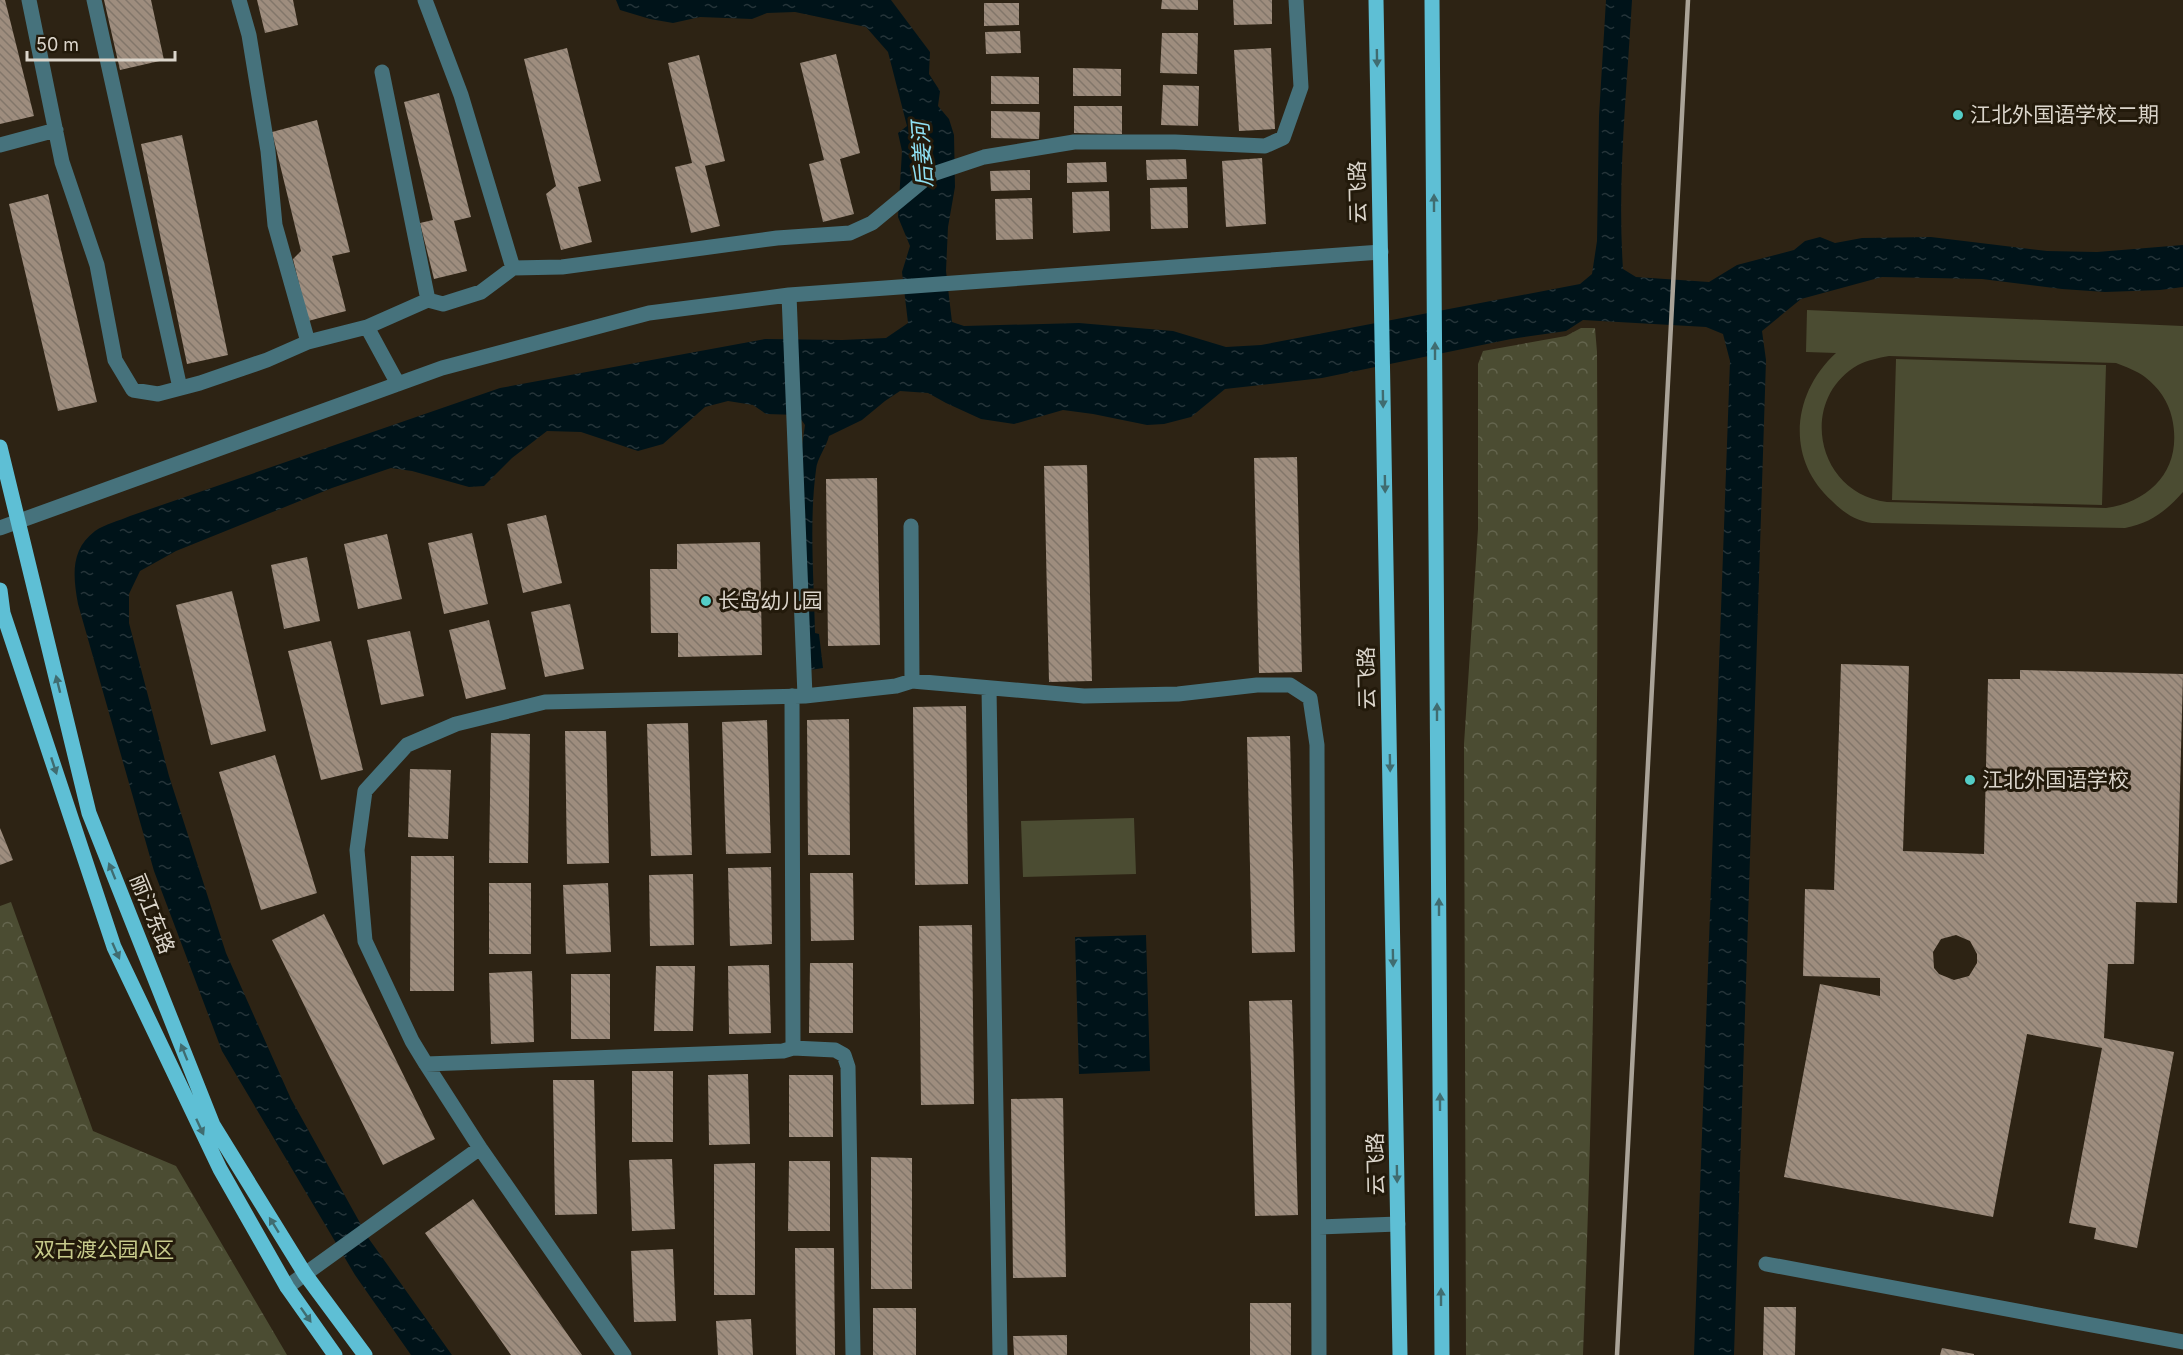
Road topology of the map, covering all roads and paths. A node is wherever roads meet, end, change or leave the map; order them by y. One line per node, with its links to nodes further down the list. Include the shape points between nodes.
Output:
1 (29, 0): 9 (street)
2 (94, 0): 18 (street)
3 (239, 0): 16 (street, via 255,70 275,225)
4 (425, 0): 12 (street, via 461,95)
5 (1296, 0): 12 (street, via 1301,87 1283,138 1265,146 1074,142 984,157 930,175 872,224 850,233 777,238 562,267)
6 (1376, 0): 11 (main road, 云飞路, one-way to 11)
7 (1432, 0): 43 (main road, one-way to 7)
8 (382, 72): 14 (street)
9 (56, 130): 10 (street); 18 (street, via 62,162 97,265 115,360 134,390 158,394)
10 (0, 145)
11 (1381, 252): 13 (street); 30 (main road, 云飞路, one-way to 30)
12 (513, 268): 14 (street, via 481,292 443,303)
13 (789, 295): 17 (street, via 649,313 442,368); 26 (street)
14 (428, 300): 15 (street)
15 (367, 327): 16 (street); 17 (street)
16 (308, 342): 18 (street, via 267,360)
17 (398, 384): 20 (street)
18 (180, 388)
19 (0, 447): 20 (main road, 丽江东路)
20 (19, 523): 22 (street); 33 (main road, 丽江东路, one-way to 20, via 213,1125 89,813)
21 (910, 526): 24 (street)
22 (0, 528)
23 (0, 590): 34 (main road, 丽江东路, one-way to 34, via 3,613 114,947 220,1169)
24 (912, 681): 25 (street); 26 (street)
25 (989, 688): 31 (street, via 1084,696 1178,694 1290,685 1310,698 1317,745); 40 (street)
26 (798, 696): 27 (street); 28 (street, via 545,702 456,724 407,745 365,791 357,850 365,941)
27 (793, 1048): 28 (street); 39 (street, via 835,1050 844,1055 848,1067)
28 (426, 1064): 29 (street)
29 (480, 1148): 33 (street); 38 (street)
30 (1398, 1224): 31 (street); 42 (main road, 云飞路)
31 (1319, 1227): 41 (street)
32 (1766, 1264): 35 (street)
33 (305, 1274): 34 (street); 37 (main road, 丽江东路)
34 (286, 1287): 36 (main road, 丽江东路, one-way to 36)
35 (2183, 1342)
36 (334, 1355)
37 (365, 1355)
38 (624, 1355)
39 (853, 1355)
40 (1000, 1355)
41 (1319, 1355)
42 (1401, 1355)
43 (1442, 1355)

